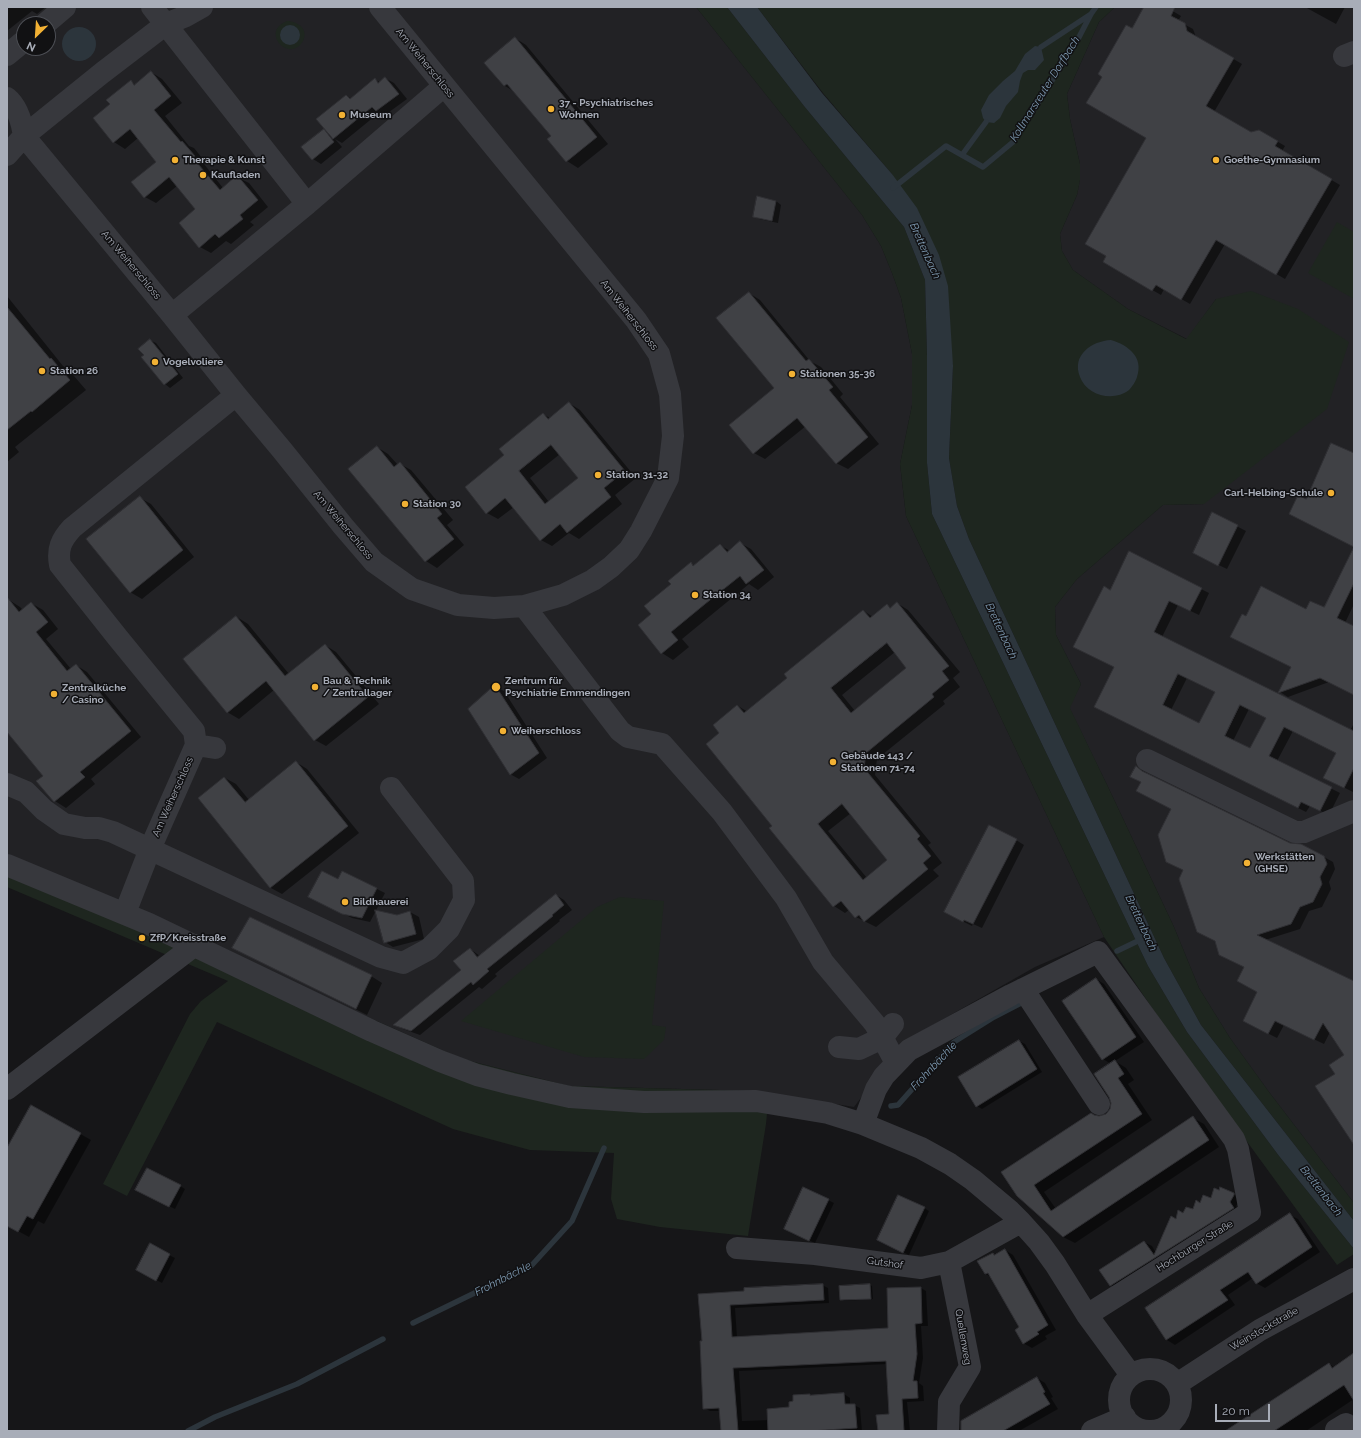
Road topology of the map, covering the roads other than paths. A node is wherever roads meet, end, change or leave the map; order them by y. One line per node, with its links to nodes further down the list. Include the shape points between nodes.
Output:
1 (65, 7): 5 (street)
2 (152, 7): 6 (street)
3 (202, 7): 6 (street)
4 (380, 7): 9 (street, Am Weiherschloss)
5 (54, 16)
6 (166, 24): 11 (street); 13 (street)
7 (16, 48): 8 (street)
8 (7, 55)
9 (444, 86): 13 (street); 16 (street, Am Weiherschloss, via 636,320 659,354 670,394 673,436 668,478 629,550 611,567 563,595)
10 (7, 98): 11 (street, Am Weiherschloss, via 12,102 21,121)
11 (24, 136): 12 (street); 14 (street, Am Weiherschloss)
12 (7, 155)
13 (307, 204): 14 (street)
14 (172, 315): 15 (street, Am Weiherschloss)
15 (236, 395): 16 (street, Am Weiherschloss, via 374,562 412,589 458,605 494,608); 21 (street, Am Weiherschloss, via 72,528 61,544 58,554 60,565 138,656 205,747)
16 (524, 606): 26 (street, via 620,731 628,737 662,744 722,812 786,898 823,962 875,1024)
17 (1148, 760): 20 (street, via 1294,832 1304,832)
18 (7, 784): 21 (street, Am Weiherschloss, via 26,792 44,810 64,824 113,832)
19 (391, 788): 21 (street, Am Weiherschloss, via 462,881 464,900 449,929 430,949 403,963 381,957)
20 (1354, 811)
21 (150, 849): 23 (street, Am Weiherschloss)
22 (7, 865): 23 (street)
23 (125, 913): 24 (street)
24 (195, 945): 29 (street); 31 (street, via 379,1034 477,1075 570,1097 644,1102 756,1102 828,1113)
25 (1023, 989): 28 (street, via 915,1046); 30 (street); 36 (street, Hochburger Straße, via 1098,952 1202,1093 1234,1139 1238,1149 1250,1212)
26 (887, 1031): 27 (street, via 859,1049); 28 (street)
27 (839, 1047)
28 (896, 1063): 31 (street, via 876,1089)
29 (7, 1089)
30 (1099, 1104)
31 (863, 1124): 32 (street, via 921,1148 950,1164 973,1180)
32 (1021, 1222): 34 (street, Gutshof); 36 (street, via 1055,1264)
33 (737, 1248): 34 (street, Gutshof, via 815,1254 922,1268)
34 (949, 1262): 41 (street, Quellenweg, via 970,1367 948,1402)
35 (1351, 1285): 38 (street, Weinstockstraße, via 1260,1330)
36 (1087, 1315): 37 (street)
37 (1131, 1375): 38 (street, via 1142,1370 1157,1369 1169,1375); 39 (street, via 1120,1394 1120,1406)
38 (1177, 1384): 40 (street, via 1181,1394 1181,1405)
39 (1125, 1417): 40 (street, via 1134,1426 1147,1431); 42 (street)
40 (1172, 1428)
41 (948, 1431)
42 (1092, 1431)

